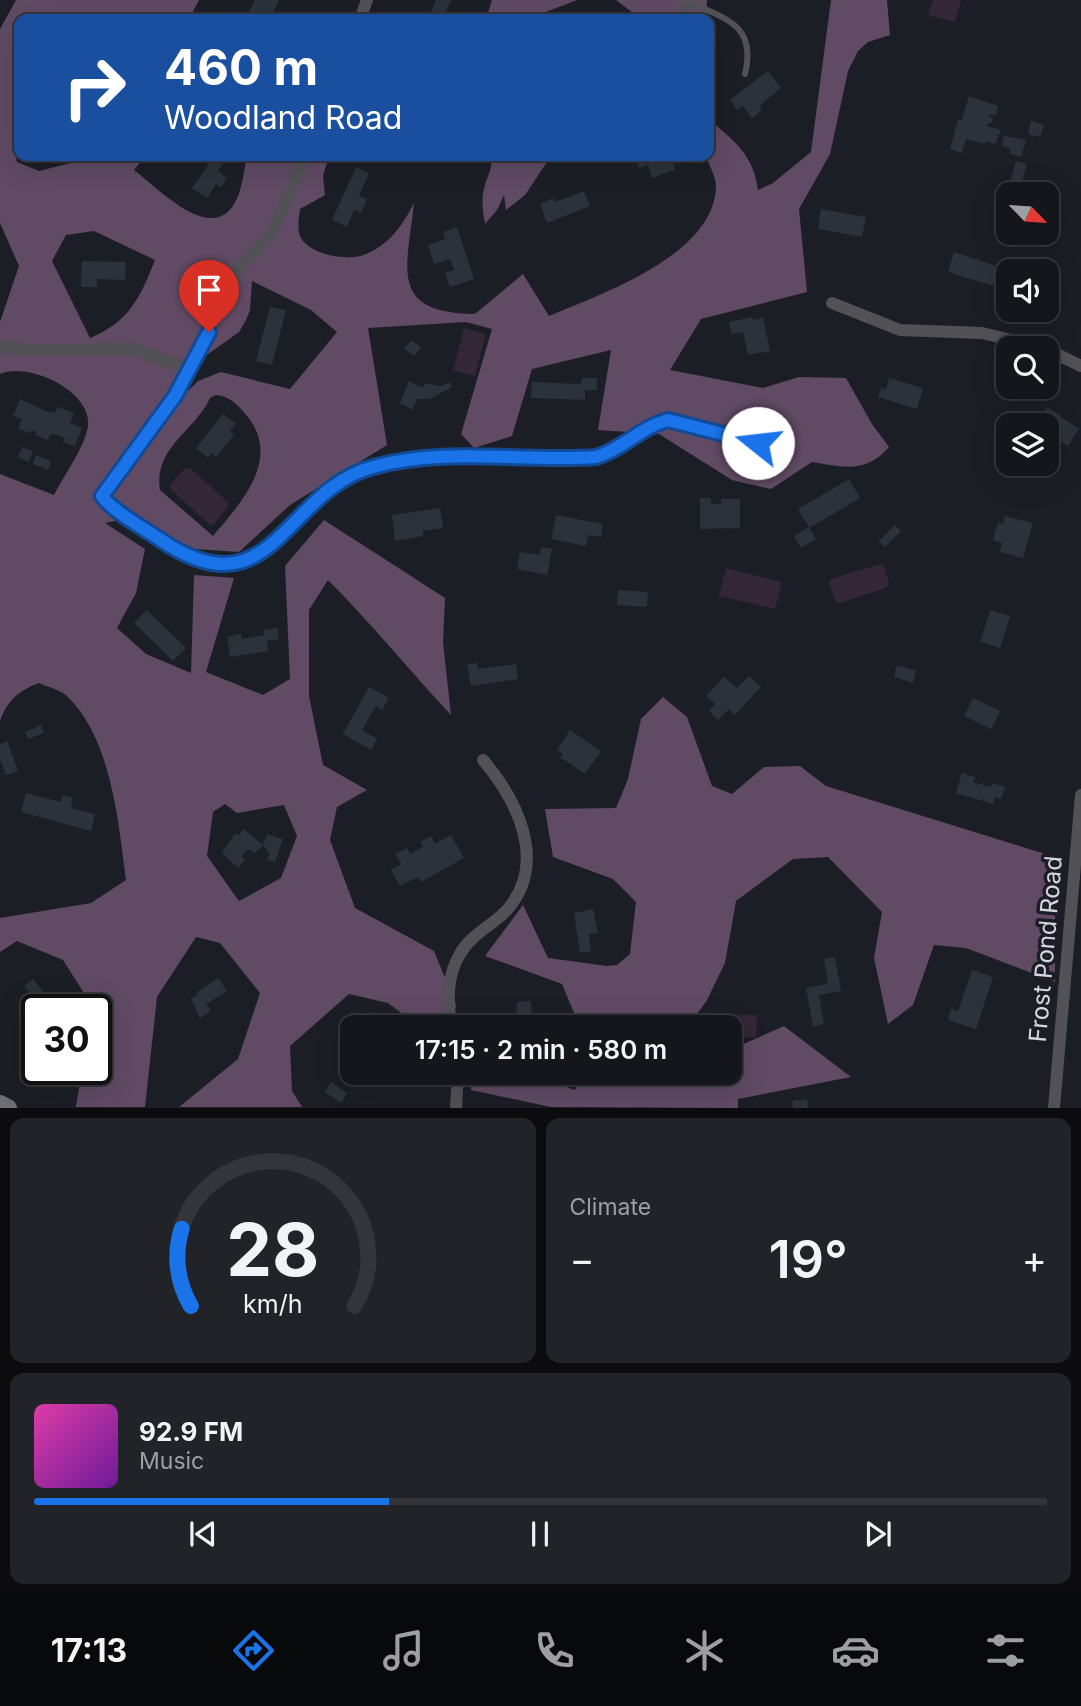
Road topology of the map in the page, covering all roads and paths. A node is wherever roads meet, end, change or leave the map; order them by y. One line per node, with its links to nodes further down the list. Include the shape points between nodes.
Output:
1 (689, 1): 2 (lane, via 743,31 749,58)
2 (745, 74)
3 (303, 161): 9 (street, via 275,226 237,270)
4 (832, 303): 5 (street, via 900,330)
5 (996, 336)
6 (0, 346): 9 (street, via 132,349)
7 (1059, 355): 8 (street)
8 (1081, 366)
9 (190, 369): 10 (street, via 102,496 182,554 210,563 260,555 333,486 369,468 406,458 596,457 614,452 653,424 668,420 753,441)
10 (775, 457)
11 (483, 760): 13 (street, via 508,790 528,864 515,900 459,955 448,988)
12 (1081, 794): 18 (street, Frost Pond Road)
13 (450, 1015)
14 (457, 1085): 17 (street)
15 (0, 1104): 16 (street)
16 (9, 1108)
17 (456, 1108)
18 (1054, 1108)

